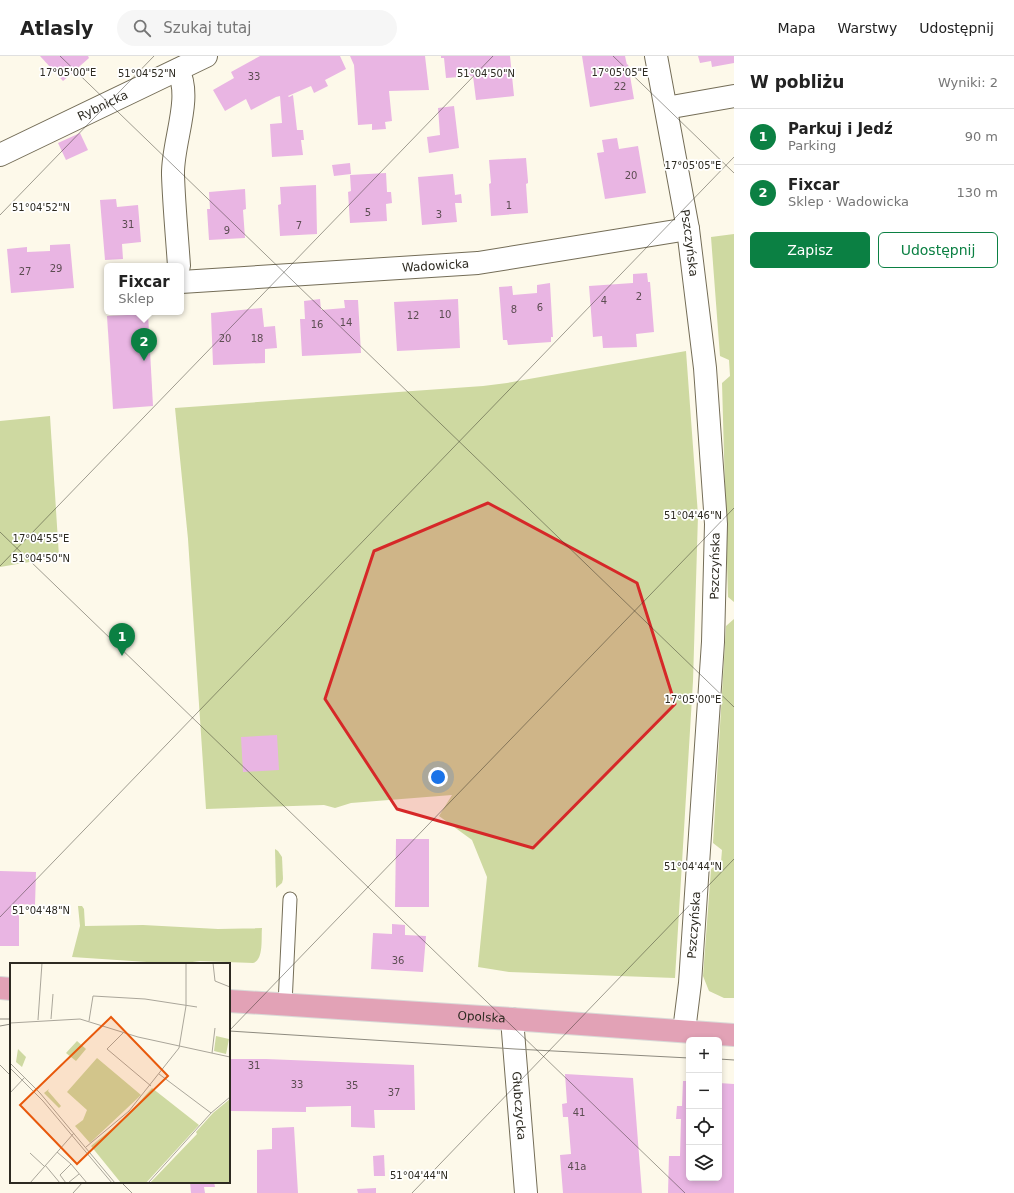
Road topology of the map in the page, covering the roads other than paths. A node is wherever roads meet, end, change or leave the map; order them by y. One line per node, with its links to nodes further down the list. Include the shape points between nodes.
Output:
1 (206, 56): 3 (street, Rybnicka)
2 (656, 56): 5 (street, Pszczyńska)
3 (178, 70): 6 (street, Rybnicka); 8 (street, via 183,79 184,93 173,173)
4 (734, 96): 5 (street)
5 (666, 108): 7 (street, Pszczyńska)
6 (0, 155)
7 (688, 229): 9 (street, Wadowicka, via 478,263); 16 (street, Pszczyńska, via 705,368 716,524 713,642 690,983)
8 (179, 263)
9 (184, 282)
10 (290, 899): 14 (lane)
11 (0, 988): 12 (main road)
12 (10, 989)
13 (230, 1001): 14 (main road, Opolska)
14 (285, 1004): 15 (main road, Opolska)
15 (512, 1019): 16 (main road, Opolska); 18 (street, Głubczycka)
16 (684, 1031): 17 (main road, Opolska)
17 (734, 1035)
18 (526, 1193)

